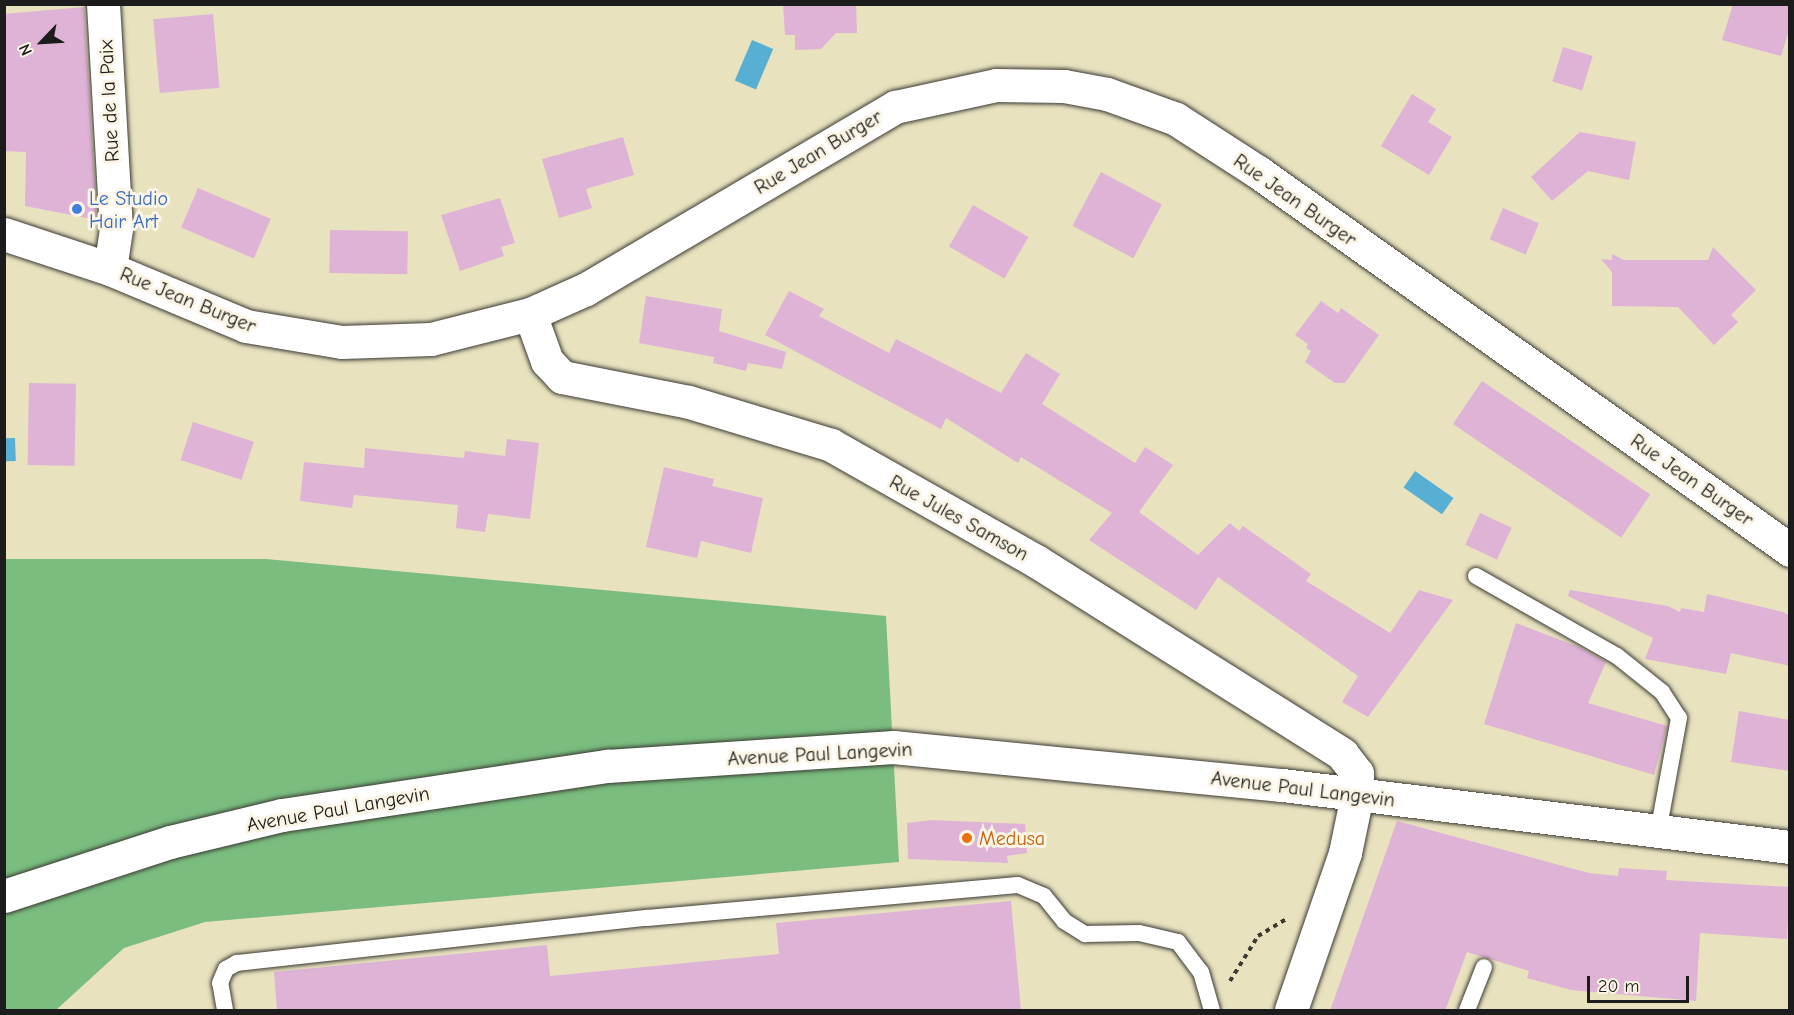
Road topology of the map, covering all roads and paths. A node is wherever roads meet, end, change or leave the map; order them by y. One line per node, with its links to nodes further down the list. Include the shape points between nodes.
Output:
1 (103, 4): 3 (main road, Rue de la Paix, via 116,229)
2 (4, 234): 3 (main road, Rue Jean Burger)
3 (110, 269): 4 (main road, Rue Jean Burger, via 246,326 299,337 387,344 431,339)
4 (530, 314): 5 (main road, Rue Jean Burger, via 625,267 895,106 996,85 1064,86 1107,94 1176,119 1258,172); 7 (main road, Rue Jules Samson, via 547,361 562,377 689,402 831,445 1036,561 1342,754 1357,773)
5 (1790, 550)
6 (1476, 576): 8 (lane, via 1617,656 1662,692 1679,718)
7 (1357, 795): 8 (main road, Avenue Paul Langevin); 10 (main road, Avenue Paul Langevin, via 893,747 619,765 282,815 170,842); 11 (main road, via 1345,853)
8 (1658, 832): 9 (main road, Avenue Paul Langevin)
9 (1790, 847)
10 (4, 897)
11 (1328, 904): 13 (path, via 1304,908 1258,936); 15 (main road)
12 (1484, 967): 16 (lane)
13 (1212, 1009): 14 (lane, via 1201,972 1178,942 1139,933 1086,934 1064,921 1044,896 1018,885 647,918 237,963 226,969 220,983)
14 (225, 1011)
15 (1292, 1011)
16 (1467, 1011)

